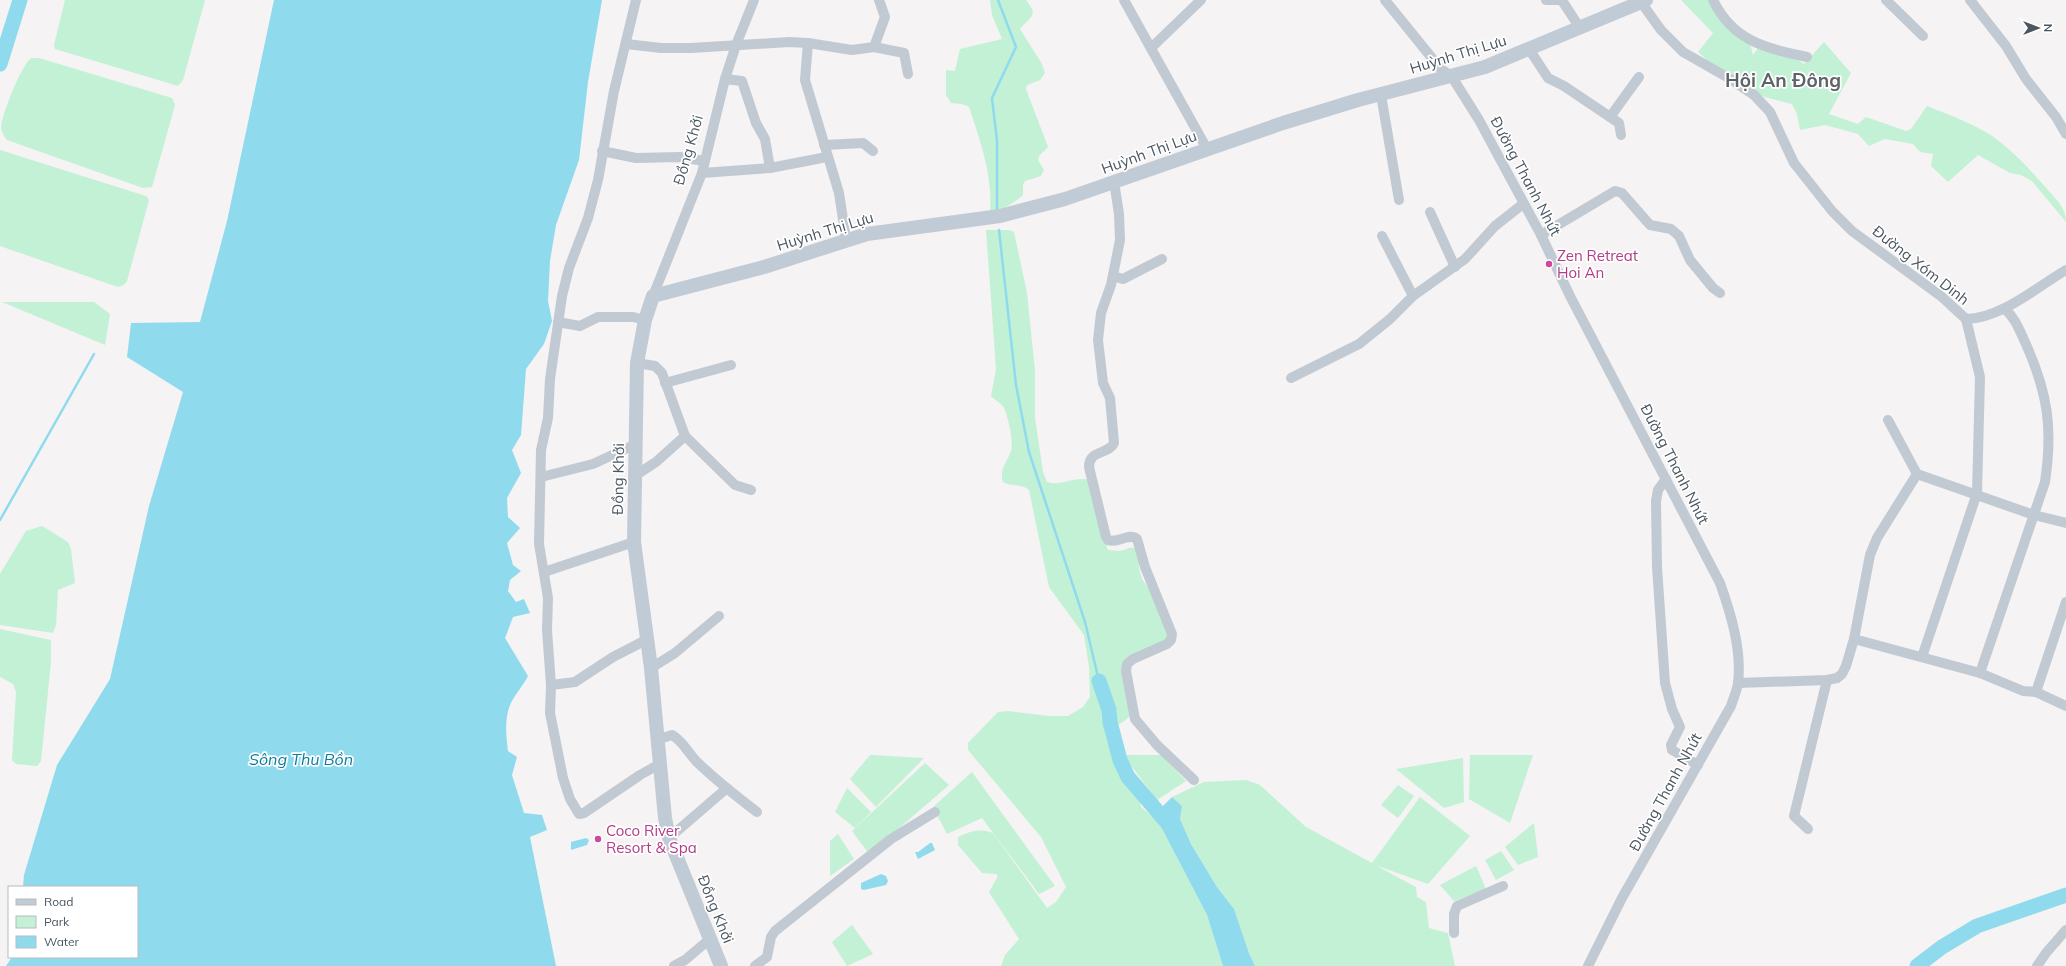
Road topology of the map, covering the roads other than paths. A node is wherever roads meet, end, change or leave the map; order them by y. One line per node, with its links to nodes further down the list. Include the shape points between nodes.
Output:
1 (636, 0): 16 (street)
2 (754, 0): 17 (street, Đồng Khởi)
3 (879, 0): 18 (street, via 885,17)
4 (1124, 0): 19 (street)
5 (1201, 0): 19 (street)
6 (1385, 0): 23 (street, Đường Thanh Nhứt, via 1440,68)
7 (1546, 0): 8 (street)
8 (1560, 0): 13 (street)
9 (1713, 0): 21 (street, via 1723,18 1752,42)
10 (1886, 0): 14 (street)
11 (1970, 0): 28 (street, via 2006,46 2026,79)
12 (1643, 1): 13 (street, Huỳnh Thị Lựu); 53 (street, Đường Xóm Dinh, via 1661,30 1683,52 1754,95 1770,112 1794,163 1832,211 1852,231 1942,297)
13 (1580, 28): 20 (street, Huỳnh Thị Lựu)
14 (1923, 36)
15 (808, 43): 17 (street); 18 (street, via 852,50); 30 (street, via 806,80)
16 (626, 44): 17 (street, via 661,48); 32 (street, via 619,66)
17 (736, 45): 25 (street, Đồng Khởi)
18 (874, 47): 22 (street, via 904,53)
19 (1151, 48): 31 (street)
20 (1529, 49): 23 (street, Huỳnh Thị Lựu, via 1484,67); 27 (street, via 1548,78)
21 (1807, 57)
22 (908, 74)
23 (1452, 76): 26 (street, Huỳnh Thị Lựu); 40 (street, Đường Thanh Nhứt, via 1479,120)
24 (1639, 76): 27 (street)
25 (725, 79): 35 (street, Đồng Khởi); 36 (street, via 742,81 764,139)
26 (1381, 95): 31 (street, Huỳnh Thị Lựu); 39 (street)
27 (1610, 117): 29 (street, via 1619,124)
28 (2066, 134)
29 (1622, 135)
30 (824, 145): 33 (street, via 863,143); 34 (street)
31 (1207, 149): 38 (street, Huỳnh Thị Lựu)
32 (602, 151): 35 (street, via 636,158 680,157); 55 (street, via 598,180 564,287)
33 (873, 151)
34 (827, 157): 36 (street); 44 (street, via 839,193)
35 (704, 161): 37 (street, Đồng Khởi)
36 (770, 168): 37 (street)
37 (702, 172): 50 (street, Đồng Khởi)
38 (1114, 182): 44 (street, Huỳnh Thị Lựu, via 1011,214 888,230); 48 (street, via 1120,231)
39 (1399, 200)
40 (1523, 204): 42 (street, Đường Thanh Nhứt); 46 (street, via 1495,226)
41 (1430, 212): 46 (street)
42 (1541, 235): 49 (street, via 1615,191 1622,193 1650,225 1671,229 1679,236 1690,260); 66 (street, Đường Thanh Nhứt, via 1570,296)
43 (1382, 236): 51 (street)
44 (846, 239): 50 (street, Huỳnh Thị Lựu, via 764,267)
45 (1162, 259): 48 (street, via 1122,279)
46 (1455, 267): 51 (street)
47 (2066, 270): 52 (street)
48 (1113, 276): 88 (street, via 1100,312 1098,340 1103,383 1110,398 1114,443 1110,449 1094,455 1089,466 1106,537 1113,541 1132,536 1137,539 1145,567 1172,634 1167,644 1127,664 1134,717 1157,745)
49 (1720, 293)
50 (653, 296): 54 (street, Đồng Khởi)
51 (1413, 296): 58 (street, via 1359,344)
52 (2005, 309): 53 (street); 69 (street, via 2013,316 2033,360 2044,390 2049,420 2046,475)
53 (1966, 319): 68 (street, Đường Xóm Dinh, via 1980,377)
54 (645, 320): 55 (street, via 633,317 598,317 580,326); 56 (street, Đồng Khởi)
55 (558, 322): 65 (street, via 550,379 548,418 541,450)
56 (637, 363): 59 (street, via 655,366 662,373); 62 (street, Đồng Khởi)
57 (731, 365): 59 (street)
58 (1291, 378)
59 (666, 384): 61 (street)
60 (1888, 420): 63 (street)
61 (685, 436): 64 (street, via 656,462); 67 (street, via 735,485)
62 (636, 444): 64 (street, Đồng Khởi); 65 (street, via 592,464)
63 (1918, 474): 68 (street); 75 (street, via 1877,538 1870,555)
64 (636, 475): 71 (street, Đồng Khởi)
65 (542, 477): 72 (street, via 539,544)
66 (1666, 479): 81 (street, Đường Thanh Nhứt, via 1720,583 1729,608 1738,659); 87 (street, via 1656,495 1655,541 1664,674 1668,698 1680,727 1671,742 1671,747)
67 (751, 490)
68 (1977, 494): 69 (street); 77 (street, Đường Xóm Dinh)
69 (2034, 515): 70 (street); 79 (street)
70 (2066, 524)
71 (634, 542): 72 (street); 76 (street, Đồng Khởi)
72 (544, 572): 82 (street, via 548,598 547,630)
73 (2066, 602): 83 (street)
74 (719, 616): 78 (street, via 675,653)
75 (1854, 639): 77 (street); 80 (street, via 1842,674)
76 (646, 640): 78 (street, Đồng Khởi); 82 (street, via 613,657 575,682)
77 (1922, 657): 79 (street)
78 (651, 668): 85 (street, Đồng Khởi)
79 (1980, 673): 83 (street, via 2023,691)
80 (1827, 680): 81 (street); 92 (street, via 1794,816)
81 (1738, 683): 87 (street, Đường Thanh Nhứt, via 1731,706)
82 (551, 685): 86 (street, via 550,713 559,761 570,799 578,814 586,812)
83 (2036, 692): 84 (street)
84 (2066, 706)
85 (656, 740): 86 (street, Đồng Khởi); 89 (street, via 672,735 677,737 689,754)
86 (658, 765): 93 (street, Đồng Khởi)
87 (1698, 765): 101 (street, Đường Thanh Nhứt, via 1622,898)
88 (1194, 780)
89 (727, 788): 90 (street); 93 (street)
90 (757, 812)
91 (935, 812): 100 (street, via 891,839 775,931 771,937 767,957)
92 (1808, 829)
93 (669, 838): 97 (street, Đồng Khởi)
94 (1503, 886): 96 (street, via 1457,906 1454,914)
95 (2066, 930): 102 (street)
96 (1454, 933)
97 (711, 938): 98 (street); 99 (street, Đồng Khởi)
98 (674, 966)
99 (720, 966)
100 (755, 966)
101 (1588, 966)
102 (2037, 966)

